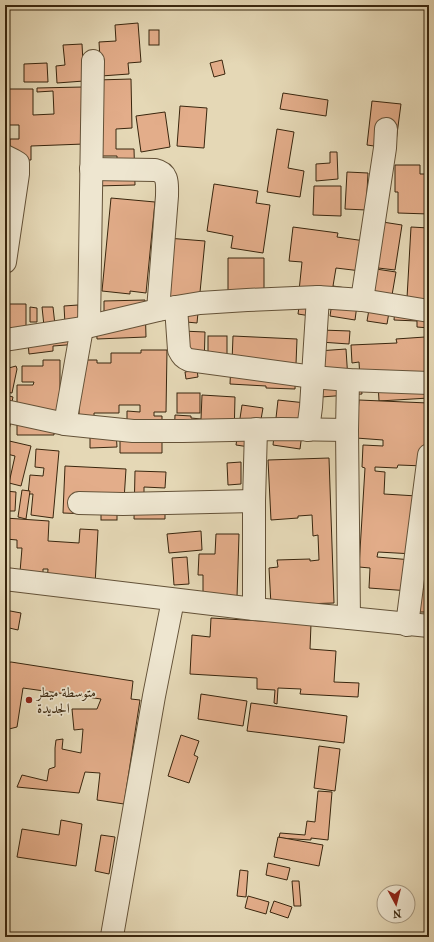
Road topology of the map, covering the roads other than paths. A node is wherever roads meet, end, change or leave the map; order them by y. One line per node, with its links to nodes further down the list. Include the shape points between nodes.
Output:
1 (93, 61): 4 (street)
2 (386, 129): 7 (street)
3 (5, 156): 5 (street, via 18,163 19,167)
4 (91, 169): 8 (street, via 155,170 164,174 167,196); 10 (street)
5 (5, 262)
6 (318, 297): 7 (street); 8 (street, via 200,303); 12 (street)
7 (362, 300): 9 (street)
8 (167, 309): 10 (street); 12 (street, via 179,350 185,359)
9 (429, 311)
10 (85, 327): 11 (street); 16 (street)
11 (5, 340)
12 (313, 377): 13 (street); 18 (street)
13 (348, 380): 14 (street); 19 (street)
14 (429, 383)
15 (5, 411): 16 (street)
16 (65, 424): 17 (street, via 133,431)
17 (256, 429): 18 (street); 21 (street)
18 (308, 430): 19 (street)
19 (347, 430): 26 (street)
20 (429, 455): 27 (street)
21 (254, 501): 22 (street); 25 (street)
22 (79, 503)
23 (5, 579): 24 (street)
24 (173, 600): 25 (street); 29 (street)
25 (254, 609): 26 (street)
26 (349, 618): 27 (street)
27 (407, 625): 28 (street)
28 (429, 626)
29 (112, 936)

